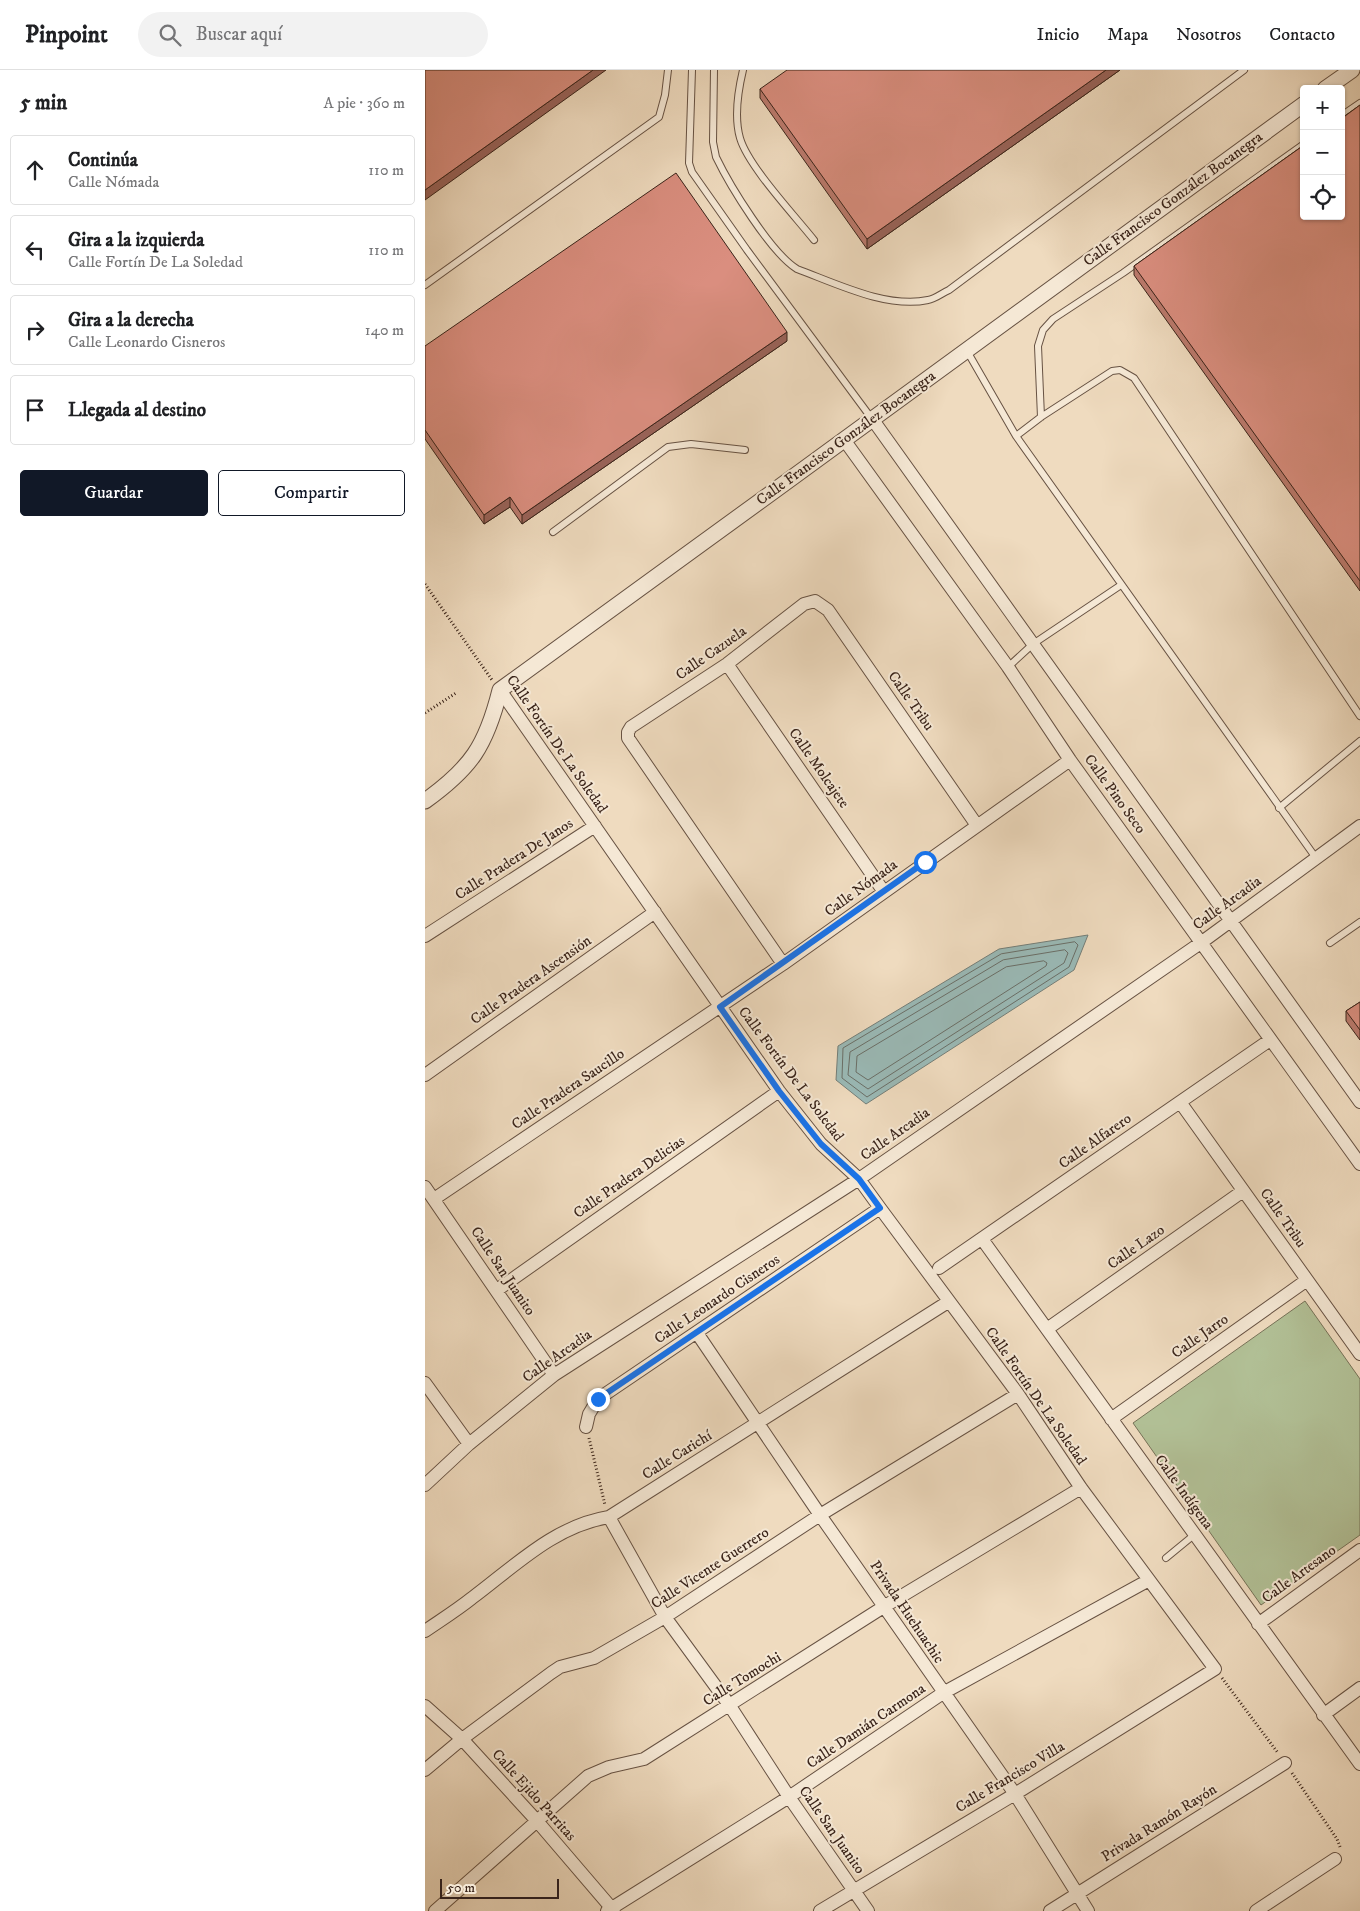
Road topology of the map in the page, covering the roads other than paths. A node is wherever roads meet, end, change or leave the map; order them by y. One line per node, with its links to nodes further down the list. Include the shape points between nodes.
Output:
1 (668, 70): 13 (lane, via 659,116)
2 (692, 70): 16 (lane, via 689,163 692,172)
3 (714, 70): 5 (lane, via 713,142 716,157 781,256 797,269 878,298 906,303 929,300 949,290)
4 (743, 70): 12 (lane, via 737,119 740,138 750,159)
5 (1244, 70)
6 (1352, 70): 7 (street)
7 (1331, 85)
8 (1360, 103): 10 (lane)
9 (1300, 107): 14 (street, Calle Francisco González Bocanegra)
10 (1345, 113)
11 (1300, 147): 15 (lane, via 1047,325 1038,346)
12 (814, 240)
13 (425, 285)
14 (966, 349): 16 (street, Calle Francisco González Bocanegra); 17 (lane)
15 (1041, 417): 17 (lane); 27 (lane, via 1111,371 1120,370 1134,378)
16 (873, 420): 18 (street, Calle Francisco González Bocanegra); 23 (street, Calle Pino Seco)
17 (1016, 436): 21 (lane)
18 (845, 441): 25 (street, Calle Pino Seco); 26 (street, Calle Francisco González Bocanegra)
19 (745, 450): 20 (lane, via 691,444 668,447)
20 (553, 532)
21 (1121, 585): 23 (lane); 31 (lane)
22 (815, 601): 24 (street, Calle Cazuela, via 804,604); 32 (street, Calle Tribu, via 828,610)
23 (1033, 644): 25 (lane); 38 (street, Calle Pino Seco)
24 (727, 664): 36 (street, Calle Molcajete); 43 (street, Calle Cazuela, via 631,727 627,734)
25 (1008, 667): 29 (street, Calle Pino Seco)
26 (500, 690): 30 (street, via 487,732 470,762 452,782); 33 (street, Calle Fortín De La Soledad)
27 (1360, 716)
28 (1360, 741): 31 (lane)
29 (1070, 760): 32 (street, Calle Nómada); 41 (street, Calle Pino Seco)
30 (425, 801)
31 (1279, 808): 35 (lane)
32 (976, 824): 36 (street, Calle Nómada)
33 (595, 826): 37 (street, Calle Fortín De La Soledad); 40 (street, Calle Pradera De Janos)
34 (1360, 826): 35 (street, Calle Arcadia)
35 (1316, 858): 38 (street, Calle Arcadia)
36 (884, 892): 43 (street, Calle Nómada)
37 (655, 912): 44 (street, Calle Fortín De La Soledad); 46 (street, Calle Pradera Ascensión)
38 (1231, 920): 41 (street, Calle Arcadia); 49 (street, Calle Pino Seco)
39 (1360, 922): 42 (lane)
40 (425, 936)
41 (1201, 942): 45 (street, Calle Pino Seco); 51 (street, Calle Arcadia)
42 (1330, 942)
43 (783, 964): 44 (street, Calle Nómada)
44 (720, 1007): 47 (street, Calle Fortín De La Soledad); 54 (street, Calle Pradera Saucillo)
45 (1270, 1040): 48 (street, Calle Alfarero); 50 (street, Calle Pino Seco)
46 (425, 1075)
47 (779, 1091): 51 (street, Calle Fortín De La Soledad, via 821,1144); 59 (street, Calle Pradera Delicias)
48 (1180, 1102): 53 (street, Calle Tribu); 56 (street, Calle Alfarero)
49 (1360, 1102)
50 (1360, 1164)
51 (859, 1179): 55 (street, Calle Fortín De La Soledad); 64 (street, Calle Arcadia)
52 (425, 1187): 54 (street, Calle San Juanito)
53 (1243, 1191): 58 (street, Calle Tribu); 61 (street, Calle Lazo)
54 (434, 1199): 59 (street, Calle San Juanito)
55 (880, 1208): 60 (street, Calle Fortín De La Soledad); 62 (street, Calle Leonardo Cisneros)
56 (982, 1238): 57 (street, Calle Alfarero); 61 (street, Calle Indígena)
57 (939, 1268)
58 (1307, 1280): 63 (street, Calle Tribu); 67 (street, Calle Jarro)
59 (497, 1290): 64 (street, Calle San Juanito)
60 (948, 1302): 66 (street, Calle Fortín De La Soledad); 68 (street, Calle Carichí)
61 (1047, 1329): 67 (street, Calle Indígena)
62 (697, 1333): 68 (street, Privada Huehuachic); 69 (street, Calle Leonardo Cisneros, via 598,1399)
63 (1360, 1354)
64 (554, 1375): 70 (street, Calle Arcadia)
65 (425, 1383): 70 (street)
66 (1018, 1394): 72 (street, Calle Fortín De La Soledad); 73 (street, Calle Vicente Guerrero)
67 (1111, 1419): 75 (street, Calle Indígena)
68 (758, 1423): 73 (street, Privada Huehuachic); 74 (street, Calle Carichí)
69 (586, 1427)
70 (469, 1444): 71 (street, Calle Arcadia)
71 (425, 1485)
72 (1081, 1488): 78 (street, Calle Fortín De La Soledad); 79 (street, Calle Tomochi)
73 (820, 1515): 79 (street, Privada Huehuachic); 80 (street, Calle Vicente Guerrero)
74 (609, 1517): 80 (street, Calle San Juanito); 82 (street, Calle Carichí, via 573,1526 529,1553 472,1599)
75 (1195, 1535): 77 (lane); 81 (street, Calle Indígena)
76 (1360, 1550): 81 (street, Calle Artesano)
77 (1166, 1558)
78 (1149, 1580): 83 (street, Calle Fortín De La Soledad); 85 (street, Calle Damián Carmona)
79 (885, 1606): 85 (street, Privada Huehuachic); 87 (street, Calle Tomochi)
80 (665, 1617): 87 (street, Calle San Juanito); 89 (street, Calle Vicente Guerrero, via 594,1658 551,1673)
81 (1258, 1624): 88 (street, Calle Indígena)
82 (425, 1631)
83 (1215, 1669): 93 (street, Calle Francisco Villa)
84 (1360, 1688): 88 (street)
85 (943, 1694): 93 (street, Privada Huehuachic); 94 (street, Calle Damián Carmona)
86 (425, 1706): 89 (street, Calle Ejido Parritas)
87 (730, 1706): 94 (street, Calle San Juanito); 95 (street, Calle Tomochi, via 644,1759 609,1767 588,1776)
88 (1323, 1715): 91 (street, Calle Indígena)
89 (461, 1739): 92 (street, Calle Vicente Guerrero); 95 (street, Calle Ejido Parritas)
90 (1285, 1763): 98 (street, Privada Ramón Rayón)
91 (1360, 1764)
92 (425, 1770)
93 (1015, 1794): 97 (street, Calle Francisco Villa); 98 (street, Privada Huehuachic)
94 (789, 1798): 97 (street, Calle San Juanito); 99 (street, Calle Damián Carmona)
95 (537, 1821): 99 (street, Calle Ejido Parritas); 100 (street, Calle Tomochi)
96 (1335, 1859): 105 (street)
97 (854, 1889): 101 (street, Calle Francisco Villa); 102 (street, Calle San Juanito)
98 (1077, 1894): 103 (street, Privada Ramón Rayón); 104 (street, Privada Huehuachic)
99 (611, 1910)
100 (435, 1911)
101 (820, 1911)
102 (868, 1911)
103 (1050, 1911)
104 (1088, 1911)
105 (1257, 1911)

